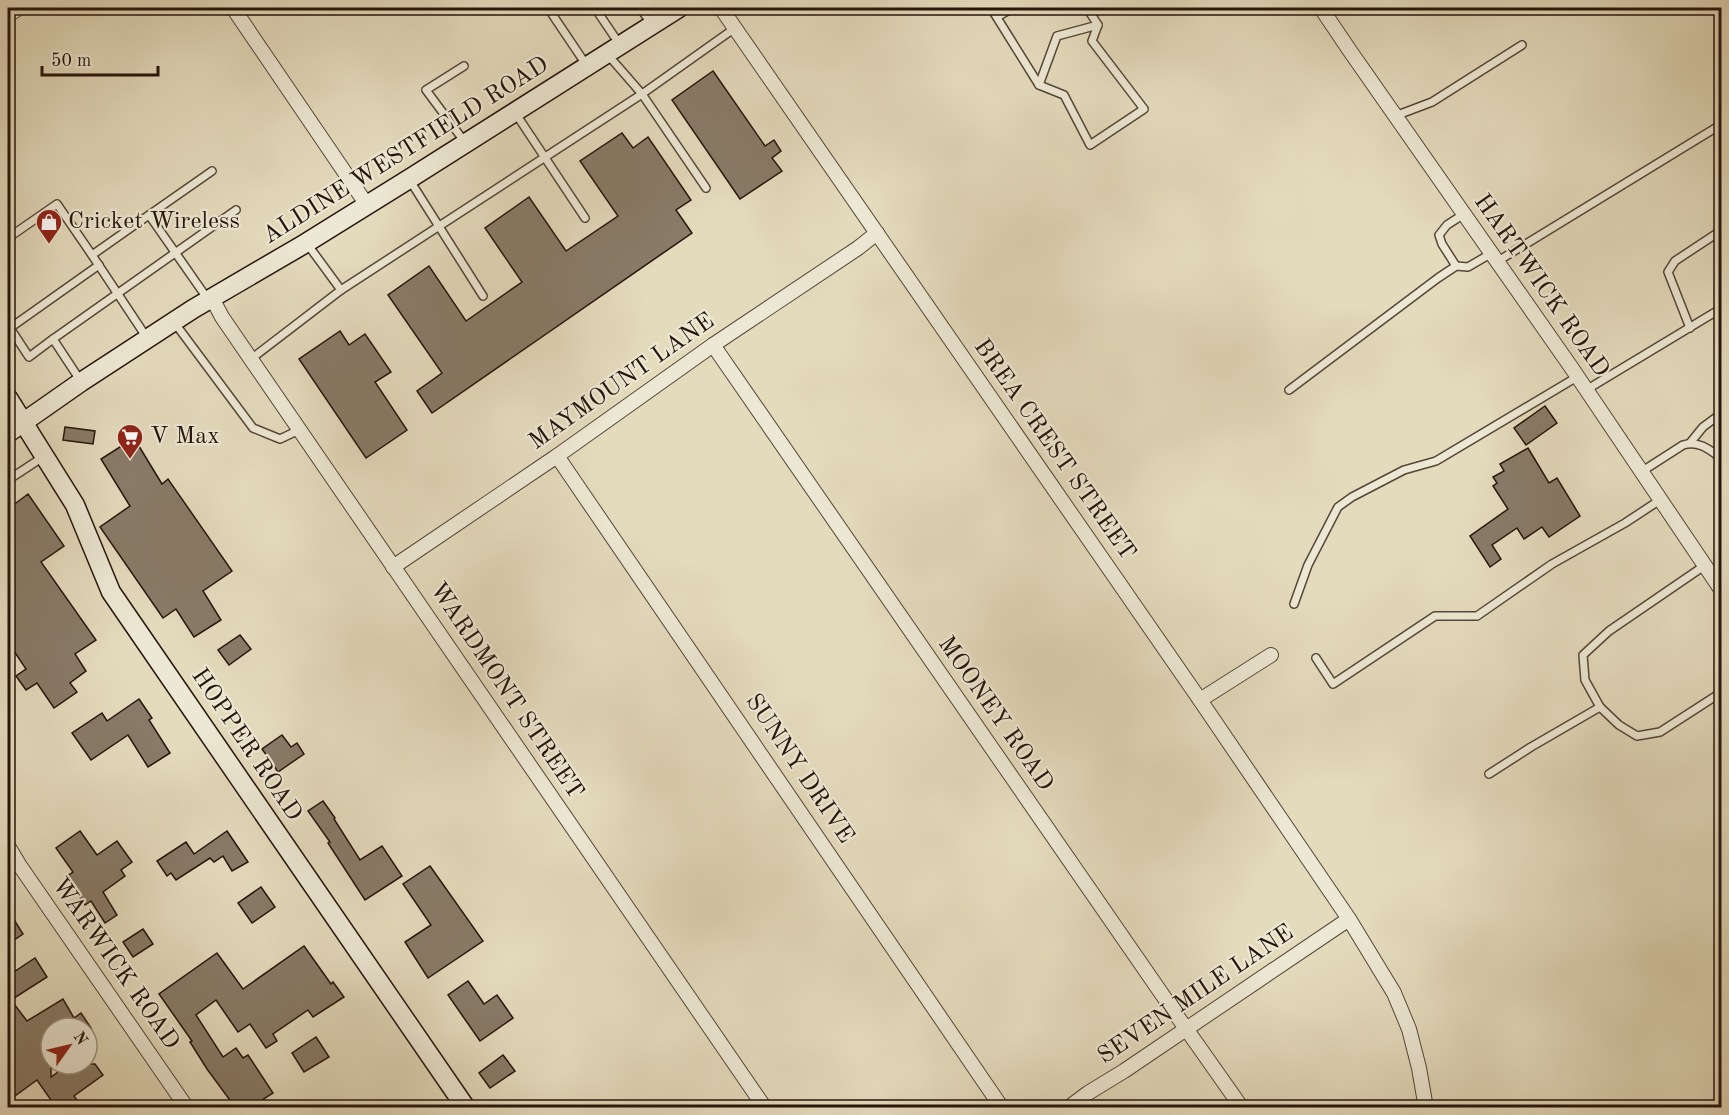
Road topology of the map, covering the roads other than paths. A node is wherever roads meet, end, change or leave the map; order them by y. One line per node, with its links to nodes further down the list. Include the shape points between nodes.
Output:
1 (20, 8): 12 (street)
2 (233, 8): 31 (street)
3 (548, 8): 20 (lane)
4 (595, 8): 18 (lane)
5 (640, 8): 14 (lane)
6 (679, 8): 14 (main road, ALDINE WESTFIELD ROAD)
7 (721, 8): 16 (street, BREA CREST STREET)
8 (991, 8): 13 (lane)
9 (1012, 8): 13 (lane)
10 (1087, 8): 15 (lane)
11 (1321, 8): 24 (street, HARTWICK ROAD)
12 (8, 15)
13 (997, 17): 21 (lane)
14 (652, 25): 18 (main road, ALDINE WESTFIELD ROAD)
15 (1098, 25): 21 (lane, via 1057,36); 21 (lane, via 1092,41 1144,109 1090,145 1064,95)
16 (735, 28): 22 (lane); 38 (street, BREA CREST STREET)
17 (1522, 45): 24 (lane, via 1432,102)
18 (614, 49): 20 (main road, ALDINE WESTFIELD ROAD); 22 (lane)
19 (464, 66): 26 (lane, via 426,90)
20 (587, 66): 23 (main road, ALDINE WESTFIELD ROAD)
21 (1040, 85)
22 (642, 94): 27 (lane); 30 (lane)
23 (514, 112): 26 (main road, ALDINE WESTFIELD ROAD); 27 (lane)
24 (1395, 116): 33 (street, HARTWICK ROAD)
25 (1722, 124): 43 (lane)
26 (466, 143): 29 (main road, ALDINE WESTFIELD ROAD)
27 (545, 157): 35 (lane); 36 (lane)
28 (212, 171): 34 (lane)
29 (409, 179): 31 (main road, ALDINE WESTFIELD ROAD); 36 (lane)
30 (706, 188)
31 (367, 205): 40 (main road, ALDINE WESTFIELD ROAD)
32 (236, 210): 41 (lane)
33 (1464, 214): 43 (street, HARTWICK ROAD); 45 (lane, via 1439,235)
34 (149, 215): 41 (lane); 42 (lane)
35 (585, 218)
36 (439, 226): 46 (lane); 48 (lane)
37 (1722, 230): 53 (lane, via 1675,261 1668,272)
38 (877, 233): 56 (street, MAYMOUNT LANE); 81 (street, BREA CREST STREET)
39 (8, 238): 42 (lane, via 57,204)
40 (306, 243): 46 (lane); 49 (main road, ALDINE WESTFIELD ROAD)
41 (175, 253): 47 (lane); 49 (lane)
42 (92, 255): 44 (lane)
43 (1495, 257): 45 (lane, via 1468,267); 58 (street, HARTWICK ROAD)
44 (99, 265): 47 (lane); 52 (lane)
45 (1456, 266): 60 (lane)
46 (341, 290): 57 (lane)
47 (118, 294): 54 (lane); 55 (lane)
48 (483, 296)
49 (210, 299): 51 (main road, ALDINE WESTFIELD ROAD); 57 (street, WARDMONT STREET)
50 (1722, 308): 53 (lane)
51 (174, 322): 55 (main road, ALDINE WESTFIELD ROAD); 65 (lane, via 253,428 280,439)
52 (8, 327): 54 (lane, via 29,357)
53 (1690, 328): 61 (lane)
54 (53, 339): 59 (lane)
55 (148, 339): 59 (main road, ALDINE WESTFIELD ROAD)
56 (713, 345): 69 (street, MAYMOUNT LANE); 86 (street, MOONEY ROAD)
57 (251, 360): 65 (street, WARDMONT STREET)
58 (1577, 377): 61 (street, HARTWICK ROAD); 77 (lane, via 1436,461 1404,470 1338,507 1308,565)
59 (81, 382): 64 (main road, ALDINE WESTFIELD ROAD)
60 (1289, 390)
61 (1586, 390): 71 (street, HARTWICK ROAD)
62 (8, 398): 64 (main road, HOPPER ROAD)
63 (1722, 413): 67 (lane)
64 (24, 423): 66 (main road, ALDINE WESTFIELD ROAD); 68 (main road, HOPPER ROAD)
65 (299, 430): 75 (street, WARDMONT STREET)
66 (8, 433)
67 (1690, 443): 70 (lane, via 1702,445); 71 (lane)
68 (45, 456): 72 (lane); 88 (main road, HOPPER ROAD, via 75,505 111,592)
69 (557, 456): 75 (street, MAYMOUNT LANE); 90 (street, SUNNY DRIVE)
70 (1722, 459)
71 (1641, 472): 73 (street, HARTWICK ROAD)
72 (8, 480)
73 (1660, 500): 74 (street, HARTWICK ROAD); 79 (lane, via 1552,564 1477,616 1435,616 1333,684)
74 (1704, 566): 76 (street, HARTWICK ROAD); 82 (lane, via 1609,631 1583,655 1585,680)
75 (393, 567): 89 (street, WARDMONT STREET)
76 (1722, 591)
77 (1294, 604)
78 (1270, 655): 81 (street)
79 (1316, 658)
80 (1722, 692): 82 (lane, via 1660,732 1637,736 1618,725)
81 (1200, 700): 85 (street, BREA CREST STREET)
82 (1600, 706): 83 (lane)
83 (1489, 774)
84 (8, 846): 87 (street, WARWICK ROAD)
85 (1349, 919): 86 (street, SEVEN MILE LANE); 93 (street, BREA CREST STREET, via 1394,993 1419,1068)
86 (1186, 1029): 91 (street, SEVEN MILE LANE); 92 (street, MOONEY ROAD)
87 (187, 1107)
88 (466, 1107)
89 (765, 1107)
90 (1002, 1107)
91 (1068, 1107)
92 (1242, 1107)
93 (1426, 1107)

